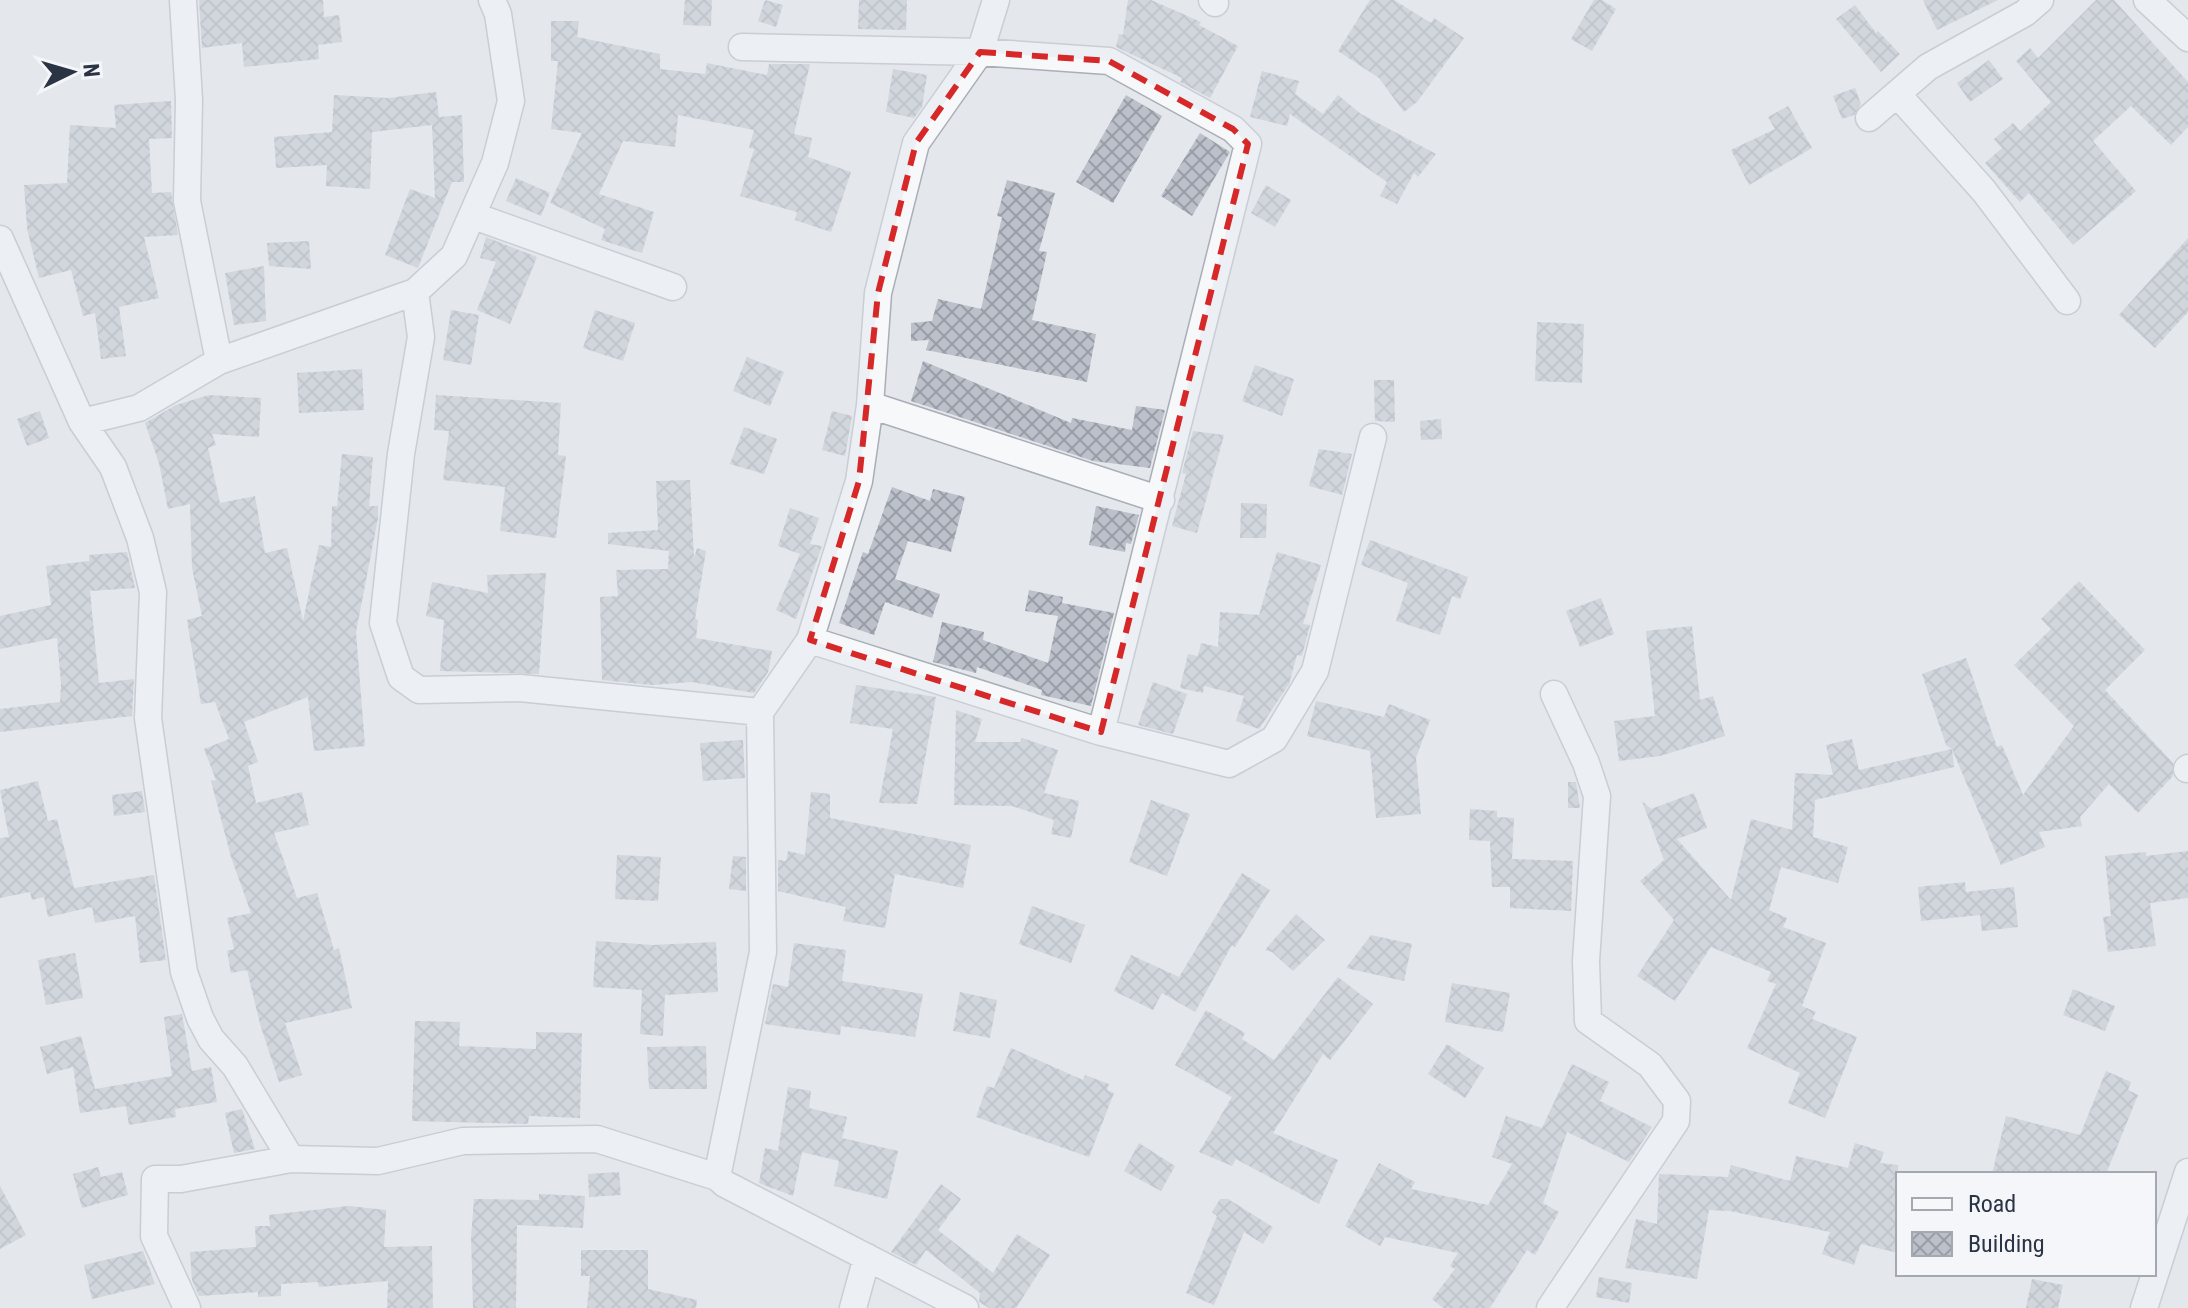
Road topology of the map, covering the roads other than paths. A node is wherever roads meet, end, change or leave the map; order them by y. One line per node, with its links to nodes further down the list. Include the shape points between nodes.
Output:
1 (183, 0): 16 (street, via 189,100 187,201)
2 (492, 0): 11 (street, via 511,101)
3 (996, 0): 8 (street)
4 (2040, 0): 9 (street, via 1928,67)
5 (2147, 0): 6 (street)
6 (2188, 38)
7 (742, 47): 8 (street)
8 (980, 52): 17 (street, via 916,143 878,293); 20 (street, via 1109,61 1233,129 1248,144)
9 (1897, 94): 10 (street); 15 (street, via 1984,191)
10 (1869, 118)
11 (474, 216): 13 (street); 14 (street, via 454,256)
12 (0, 239): 18 (street)
13 (673, 287)
14 (415, 292): 16 (street); 23 (street, via 421,337 401,454 383,623 401,677 419,690 520,688)
15 (2067, 301)
16 (219, 361): 18 (street, via 139,408)
17 (870, 405): 20 (street); 21 (street, via 859,481)
18 (82, 422): 25 (street, via 113,467 140,538 153,592 148,718 184,972 211,1039 235,1066)
19 (1373, 437): 24 (street, via 1315,671 1274,739 1229,764)
20 (1161, 500): 24 (street)
21 (810, 640): 23 (street); 24 (street)
22 (1554, 694): 34 (street, via 1597,796 1586,961 1588,1021 1650,1065 1677,1101 1676,1121)
23 (760, 712): 27 (street, via 763,952)
24 (1101, 732)
25 (291, 1159): 27 (street, via 378,1161 463,1141 597,1139); 31 (street, via 155,1179 154,1236)
26 (2188, 1172): 29 (street)
27 (717, 1177): 28 (street)
28 (867, 1257): 32 (street); 33 (street)
29 (2156, 1271)
30 (2154, 1276): 35 (street)
31 (187, 1308)
32 (853, 1308)
33 (965, 1308)
34 (1550, 1308)
35 (2144, 1308)

